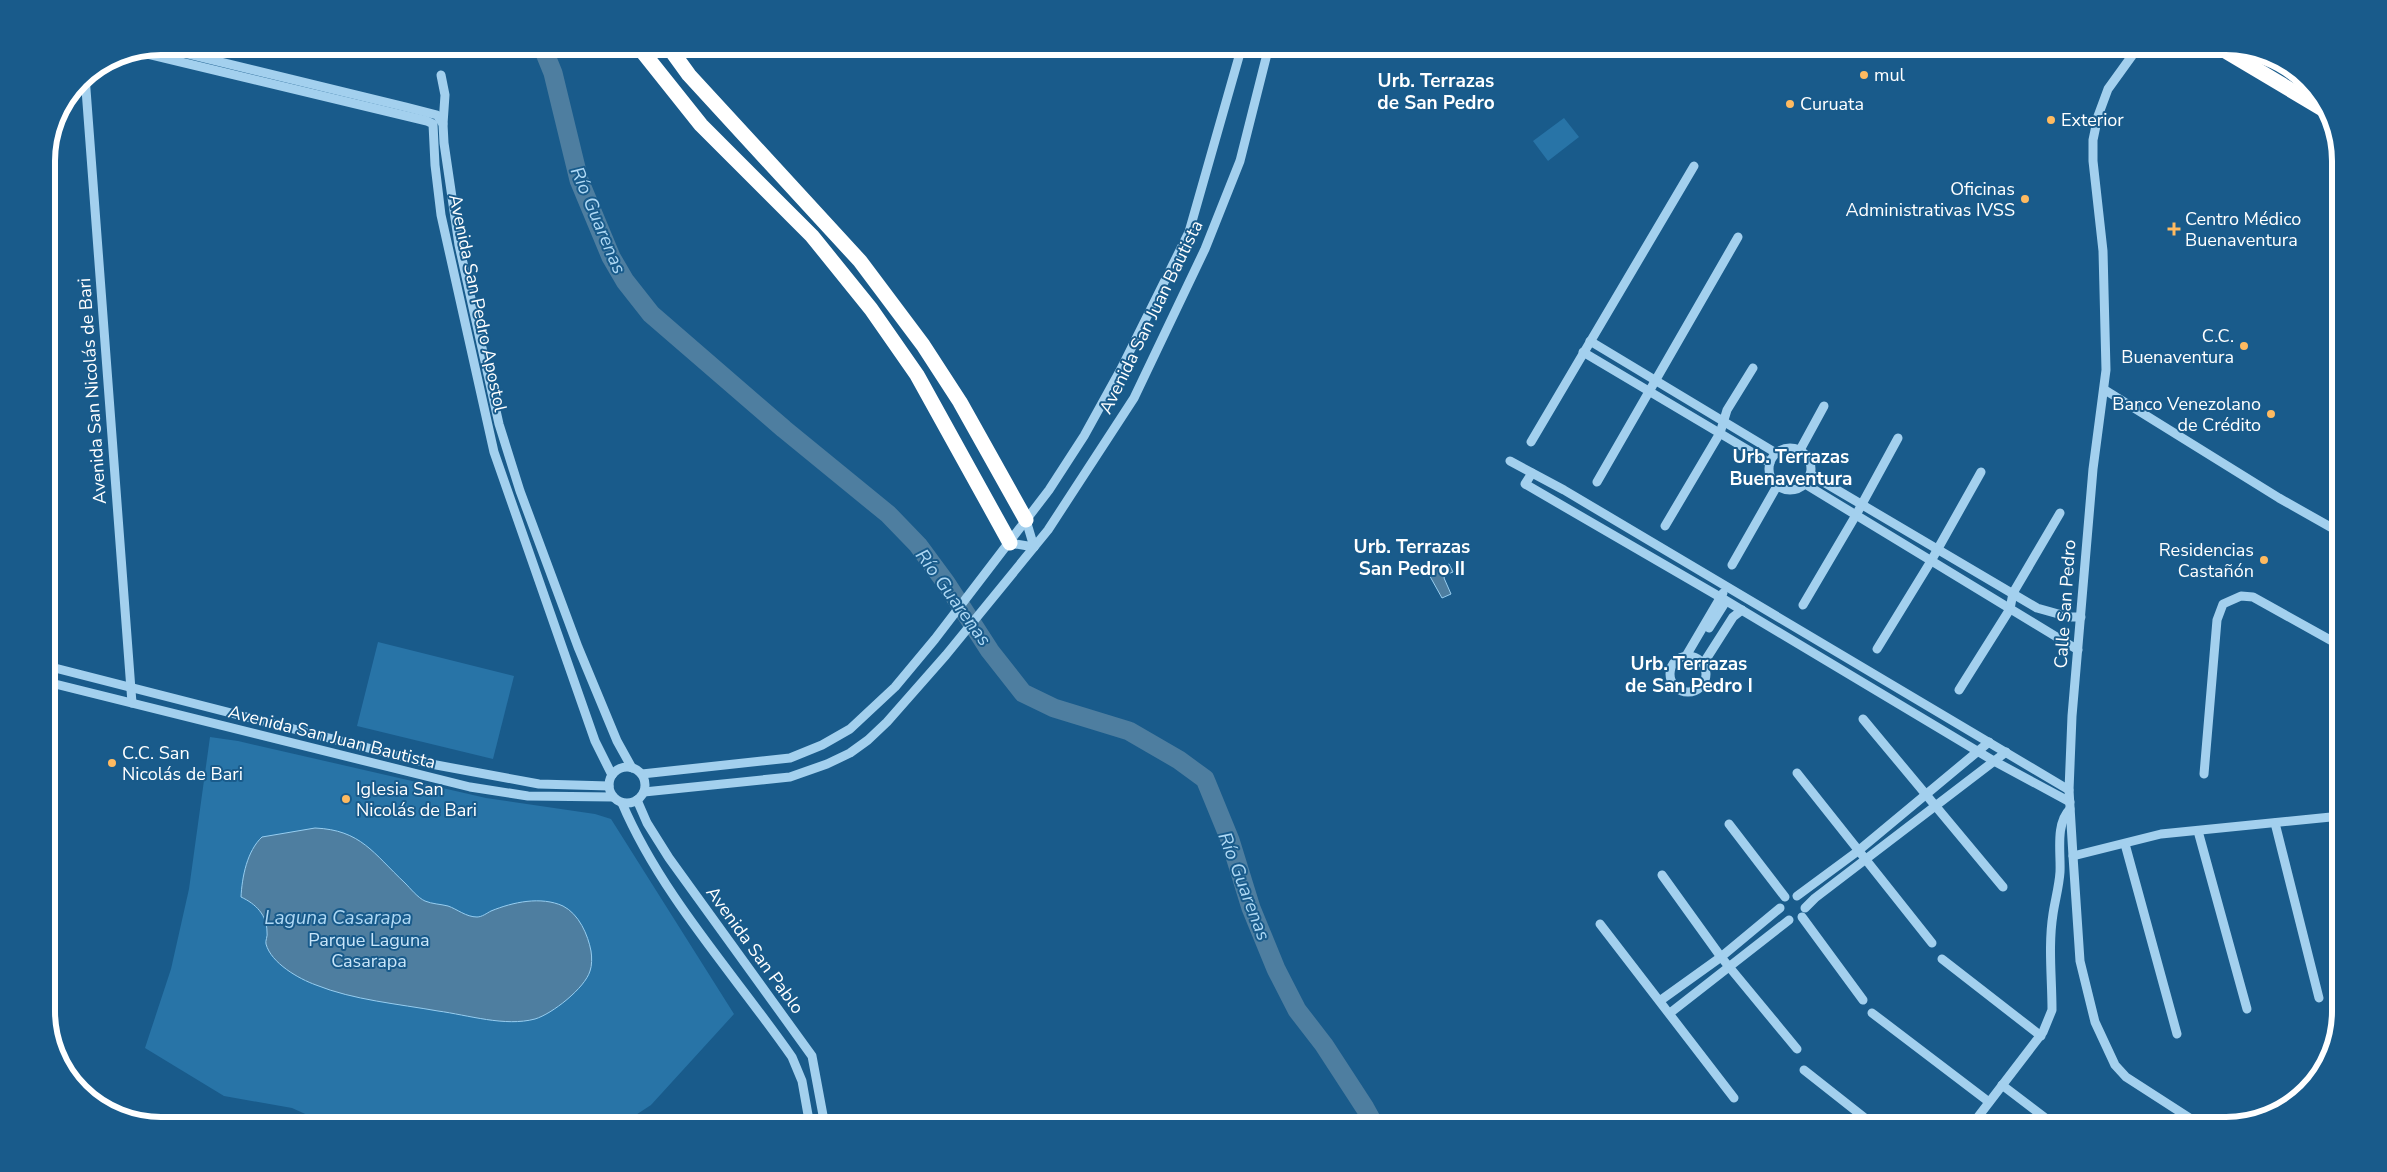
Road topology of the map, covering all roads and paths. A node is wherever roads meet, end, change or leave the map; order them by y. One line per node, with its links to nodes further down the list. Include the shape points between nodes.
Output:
1 (190, 55): 12 (street)
2 (645, 55): 45 (highway, via 701,125 812,236 871,309 917,376)
3 (675, 55): 42 (highway, via 689,75 860,261 923,345 960,402)
4 (1239, 55): 42 (street, Avenida San Juan Bautista, via 1189,232 1084,436)
5 (1267, 55): 46 (street, Avenida San Juan Bautista, via 1240,161 1205,249 1134,398)
6 (2132, 55): 20 (street, Calle San Pedro, via 2108,89 2093,140 2092,161 2105,289)
7 (2233, 55): 11 (highway)
8 (152, 56): 12 (street)
9 (441, 75): 13 (street, Avenida San Pedro Apostol)
10 (86, 86): 64 (street, Avenida San Nicolás de Bari)
11 (2316, 105)
12 (426, 116): 13 (street, via 438,115); 76 (street, Avenida San Pedro Apostol, via 433,124 441,215 494,452 595,741)
13 (443, 124): 72 (street, Avenida San Pedro Apostol, via 459,244 499,424 520,491 578,647 617,741)
14 (1694, 166): 16 (street)
15 (1738, 237): 19 (street)
16 (1590, 341): 17 (street); 19 (street)
17 (1583, 352): 21 (street); 26 (street)
18 (1753, 368): 23 (street, via 1727,410)
19 (1656, 381): 21 (street); 23 (street)
20 (2105, 390): 44 (street); 56 (street, Calle San Pedro, via 2092,469)
21 (1650, 392): 24 (street); 35 (street)
22 (1824, 406): 27 (street)
23 (1724, 422): 24 (street); 28 (street)
24 (1720, 433): 30 (street); 43 (street)
25 (1898, 438): 39 (street)
26 (1531, 442)
27 (1800, 450): 28 (street, via 1787,448); 33 (street, via 1809,460)
28 (1776, 453): 30 (street)
29 (1510, 460): 31 (street)
30 (1770, 463): 37 (street, via 1769,472)
31 (1532, 472): 34 (street); 38 (street, via 1525,484)
32 (1981, 472): 47 (street)
33 (1810, 474): 36 (street); 39 (street)
34 (1549, 482): 38 (street); 50 (street)
35 (1597, 482)
36 (1804, 484): 37 (street, via 1791,490); 41 (street)
37 (1777, 486): 49 (street)
38 (1542, 492): 52 (street)
39 (1861, 504): 41 (street); 47 (street)
40 (2060, 513): 51 (street)
41 (1856, 515): 48 (street); 53 (street)
42 (1026, 520): 45 (street, Avenida San Juan Bautista); 46 (street)
43 (1665, 526)
44 (2332, 528)
45 (1010, 543): 46 (street); 74 (street, Avenida San Juan Bautista, via 895,687 850,729 790,758)
46 (1034, 547): 79 (street, Avenida San Juan Bautista, via 887,722 850,753 790,777)
47 (1937, 548): 48 (street); 51 (street)
48 (1931, 561): 54 (street); 58 (street)
49 (1732, 565)
50 (1727, 587): 52 (street); 68 (street)
51 (2013, 593): 54 (street); 56 (street, via 2037,608 2069,617)
52 (1723, 599): 55 (street); 60 (street)
53 (1803, 605)
54 (2010, 609): 59 (street); 65 (street)
55 (1742, 610): 61 (street, via 1733,617); 69 (street)
56 (2081, 616): 59 (street, Calle San Pedro)
57 (2332, 641): 75 (street, via 2253,597 2241,596 2223,604 2217,620)
58 (1876, 648)
59 (2078, 650): 78 (street, Calle San Pedro)
60 (1689, 656): 61 (street); 61 (street, via 1673,663 1670,672 1679,689 1689,692 1699,688 1706,674)
61 (1703, 664)
62 (55, 668): 64 (street, Avenida San Juan Bautista)
63 (55, 684): 66 (street, Avenida San Juan Bautista)
64 (131, 687): 66 (street, Avenida San Nicolás de Bari); 77 (street, Avenida San Juan Bautista, via 361,748 462,771 539,784)
65 (1959, 690)
66 (132, 703): 81 (street, Avenida San Juan Bautista, via 488,791 528,796)
67 (1862, 719): 80 (street)
68 (1989, 742): 69 (street); 70 (street)
69 (1978, 751): 71 (street); 80 (street)
70 (2006, 752): 71 (street); 78 (street)
71 (1994, 761): 84 (street); 85 (street)
72 (632, 768): 74 (street); 76 (street, via 621,768)
73 (1797, 772): 91 (street)
74 (642, 774): 79 (street)
75 (2204, 774)
76 (612, 775): 77 (street)
77 (609, 786): 81 (street)
78 (2069, 790): 85 (street, Calle San Pedro)
79 (644, 792): 82 (street)
80 (1928, 795): 84 (street); 91 (street)
81 (613, 797): 83 (street)
82 (637, 800): 83 (street); 116 (street, Avenida San Pablo, via 647,823 679,872 812,1056)
83 (622, 803): 117 (street, Avenida San Pablo, via 678,901 792,1057)
84 (1936, 804): 93 (street); 95 (street)
85 (2070, 805): 92 (street, Calle San Pedro); 113 (street, via 2060,835 2058,886 2053,914 2052,1010)
86 (2332, 817): 87 (street)
87 (2275, 823): 89 (street); 106 (street)
88 (1729, 824): 97 (street)
89 (2198, 831): 90 (street, via 2161,834); 109 (street)
90 (2124, 844): 92 (street); 112 (street)
91 (1858, 851): 93 (street); 96 (street)
92 (2072, 856): 126 (street, Calle San Pedro, via 2080,961 2099,1031 2115,1064 2126,1077)
93 (1866, 860): 99 (street, via 1815,898); 102 (street)
94 (1662, 876): 103 (street)
95 (2003, 887)
96 (1798, 896): 97 (street); 99 (street, via 1803,900)
97 (1785, 897): 98 (street)
98 (1780, 908): 100 (street, via 1782,915); 103 (street)
99 (1804, 912): 100 (street, via 1796,920); 108 (street)
100 (1789, 920): 105 (street)
101 (1600, 924): 107 (street)
102 (1932, 943)
103 (1721, 957): 105 (street); 107 (street)
104 (1942, 959): 113 (street)
105 (1729, 967): 110 (street); 114 (street)
106 (2319, 998)
107 (1661, 1000): 110 (street)
108 (1863, 1000)
109 (2247, 1009)
110 (1670, 1013): 119 (street)
111 (1872, 1013): 120 (street)
112 (2177, 1034)
113 (2041, 1036): 118 (street)
114 (1798, 1049)
115 (1804, 1070): 123 (street)
116 (816, 1074): 117 (street); 122 (street, Avenida San Pablo)
117 (802, 1081): 121 (street, Avenida San Pablo)
118 (2002, 1085): 120 (street); 125 (street)
119 (1734, 1098)
120 (1989, 1102): 124 (street)
121 (808, 1117)
122 (823, 1117)
123 (1864, 1117)
124 (1978, 1117)
125 (2044, 1117)
126 (2188, 1117)

